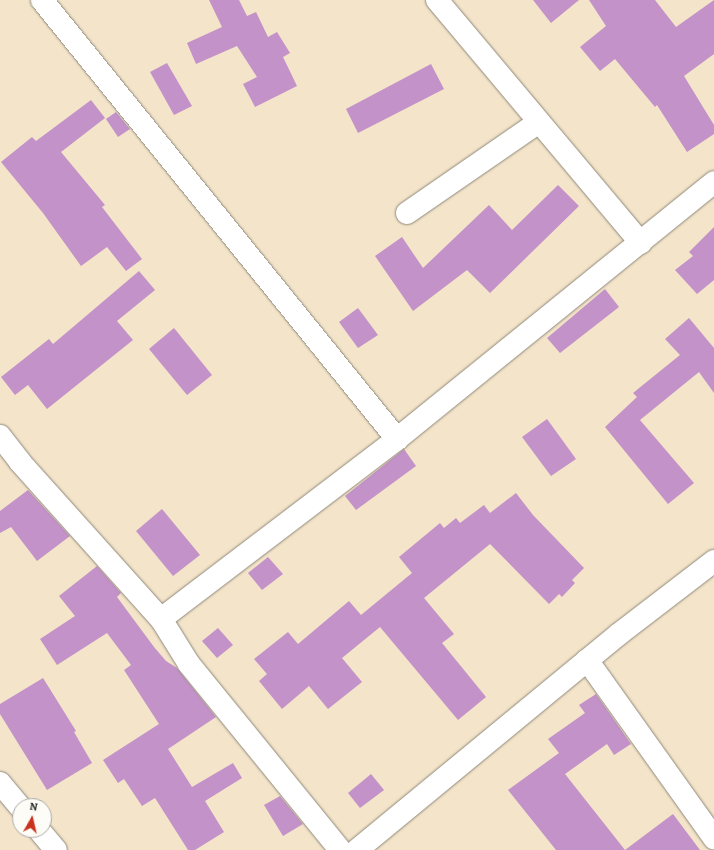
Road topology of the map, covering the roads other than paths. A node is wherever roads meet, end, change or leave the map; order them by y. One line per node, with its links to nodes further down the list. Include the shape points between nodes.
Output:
1 (42, 0): 8 (street)
2 (437, 0): 3 (street)
3 (539, 122): 5 (street); 6 (street)
4 (714, 182): 6 (street)
5 (407, 213)
6 (641, 243): 8 (street)
7 (0, 436): 10 (street, via 20,462)
8 (397, 439): 10 (street)
9 (714, 562): 11 (street)
10 (161, 619): 17 (street, via 189,664)
11 (587, 660): 15 (street); 18 (street)
12 (0, 783): 13 (street)
13 (12, 798)
14 (46, 838): 16 (street)
15 (714, 838)
16 (56, 850)
17 (340, 850)
18 (357, 850)

